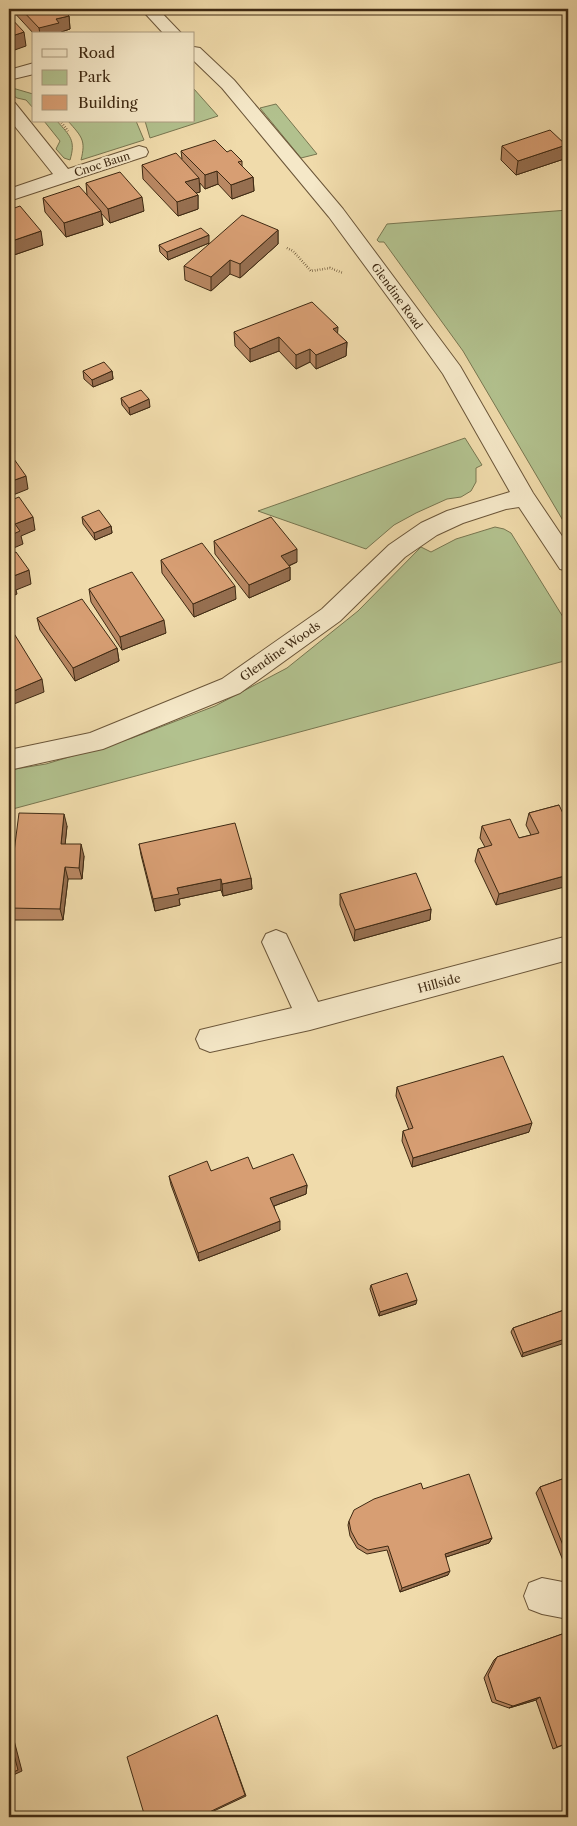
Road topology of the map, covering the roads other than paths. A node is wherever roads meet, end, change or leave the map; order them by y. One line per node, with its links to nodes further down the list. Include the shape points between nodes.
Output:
1 (149, 9): 2 (street)
2 (164, 31)
3 (195, 53): 10 (street, Glendine Road, via 228,84 336,213 403,303 452,371)
4 (32, 69): 5 (street)
5 (9, 75)
6 (9, 107): 8 (street, Cnoc Baun)
7 (139, 152): 8 (street, Cnoc Baun)
8 (64, 176): 9 (street, Cnoc Baun)
9 (9, 195)
10 (525, 498): 11 (street, Glendine Road); 12 (street, Glendine Woods, via 455,517 428,529 397,551 331,615 231,686 94,742)
11 (568, 564)
12 (9, 760)
13 (276, 942): 15 (street)
14 (568, 948): 15 (street, Hillside)
15 (310, 1017): 16 (street, Hillside)
16 (210, 1039)

